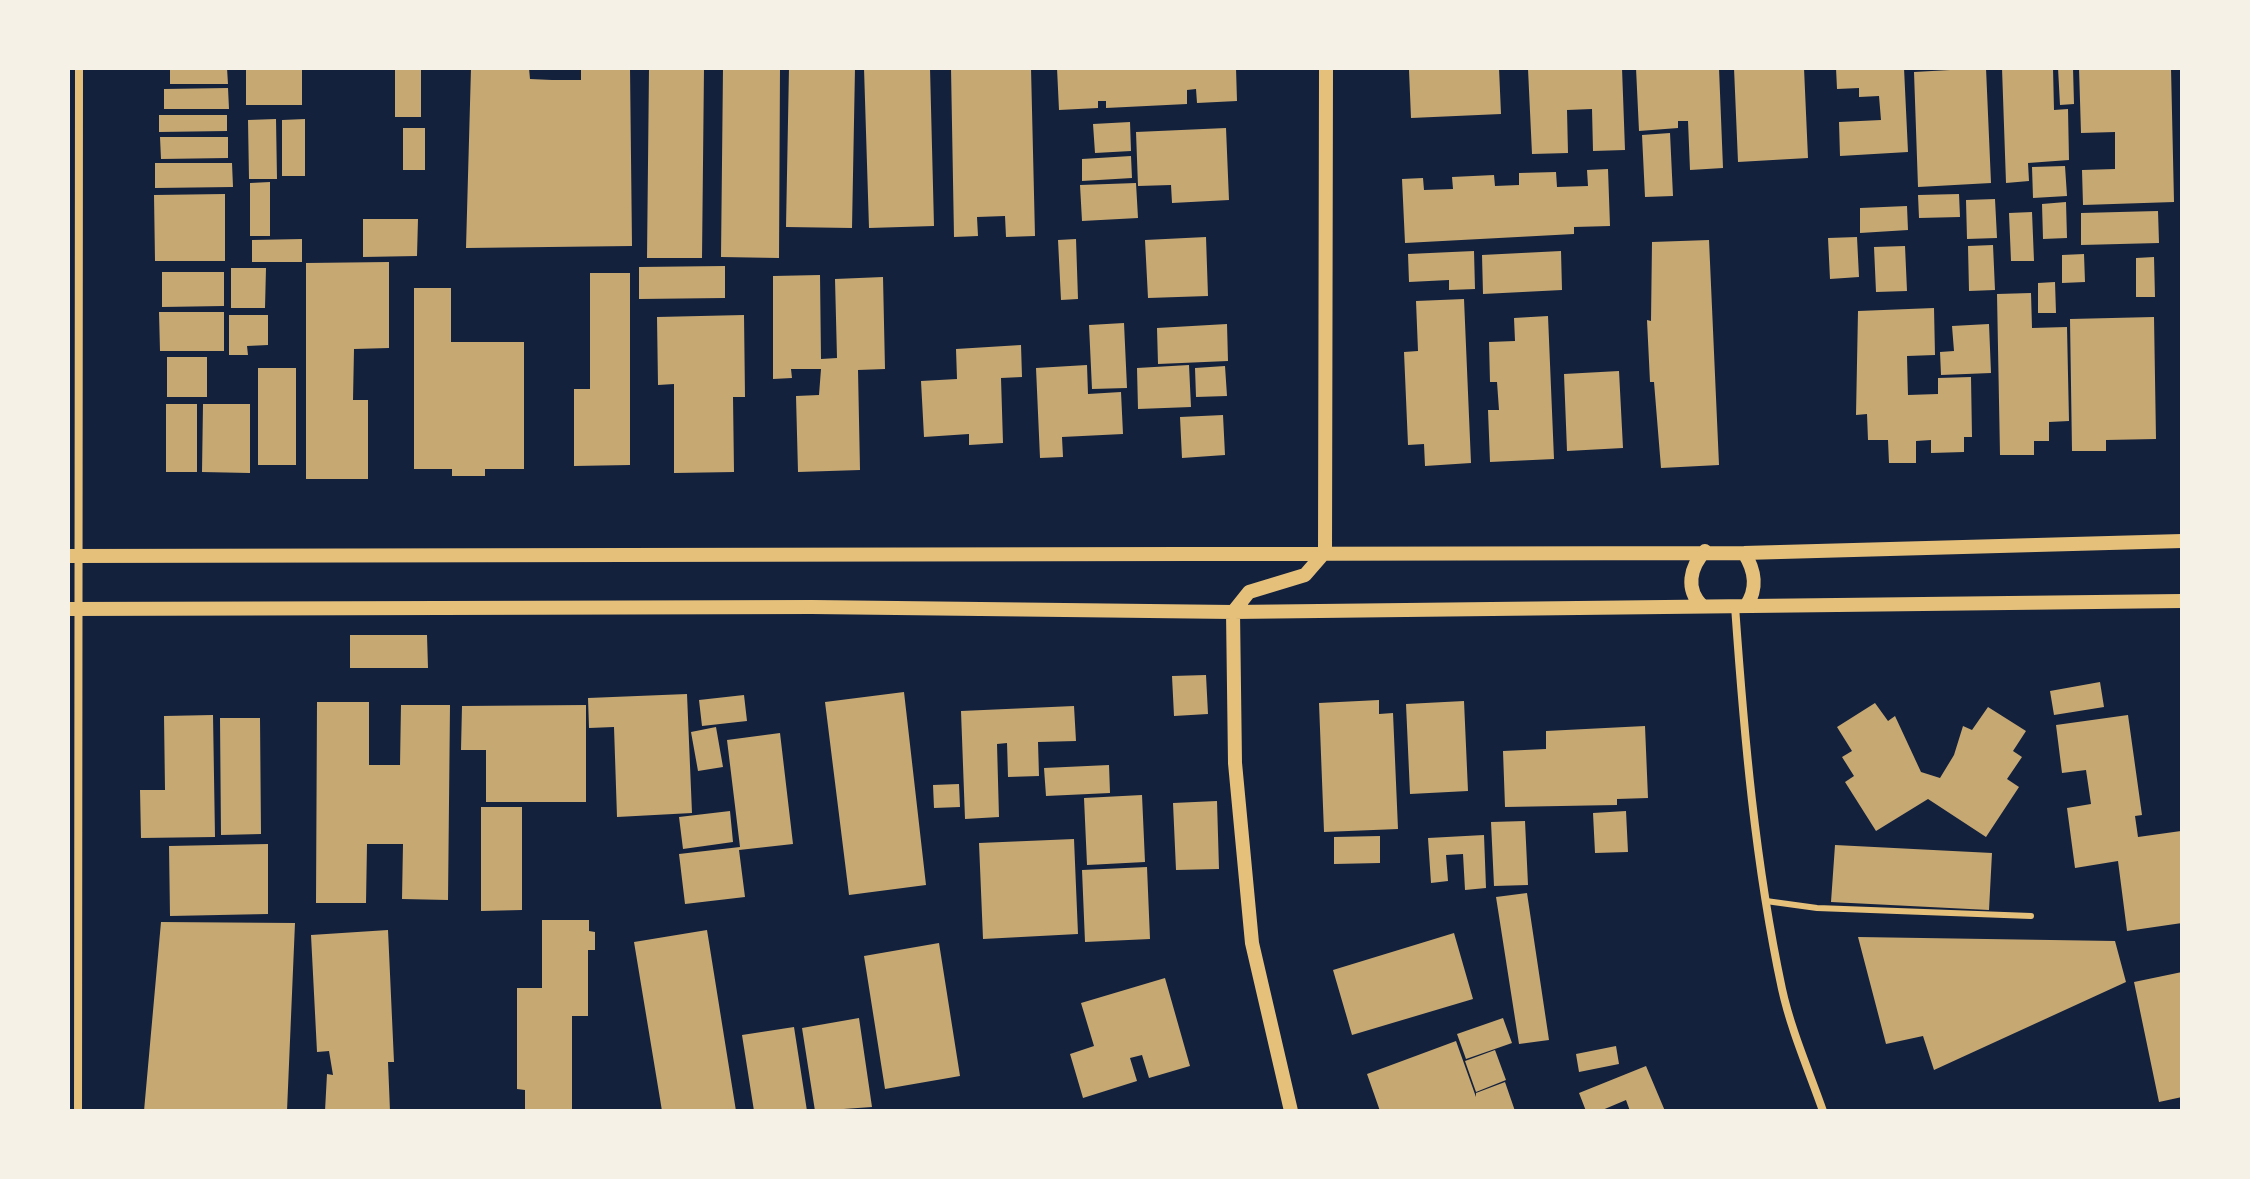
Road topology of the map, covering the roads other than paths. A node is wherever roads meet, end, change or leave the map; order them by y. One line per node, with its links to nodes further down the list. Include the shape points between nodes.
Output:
1 (79, 68): 7 (street)
2 (1326, 68): 5 (street)
3 (2182, 541): 6 (street)
4 (1705, 551): 5 (street); 6 (street); 9 (street, via 1691,576 1693,594)
5 (1325, 552): 7 (street); 12 (street, via 1305,575 1249,592)
6 (1744, 553): 10 (street, via 1754,581)
7 (73, 556): 11 (street)
8 (2182, 601): 10 (street)
9 (1702, 606): 10 (street); 12 (street)
10 (1740, 606): 13 (street, via 1748,777)
11 (72, 609): 12 (street); 15 (street)
12 (1233, 612): 16 (street, via 1235,763 1252,943)
13 (1766, 901): 14 (lane, via 1817,908); 17 (street, via 1782,992)
14 (2031, 916)
15 (78, 1111)
16 (1291, 1111)
17 (1823, 1111)

